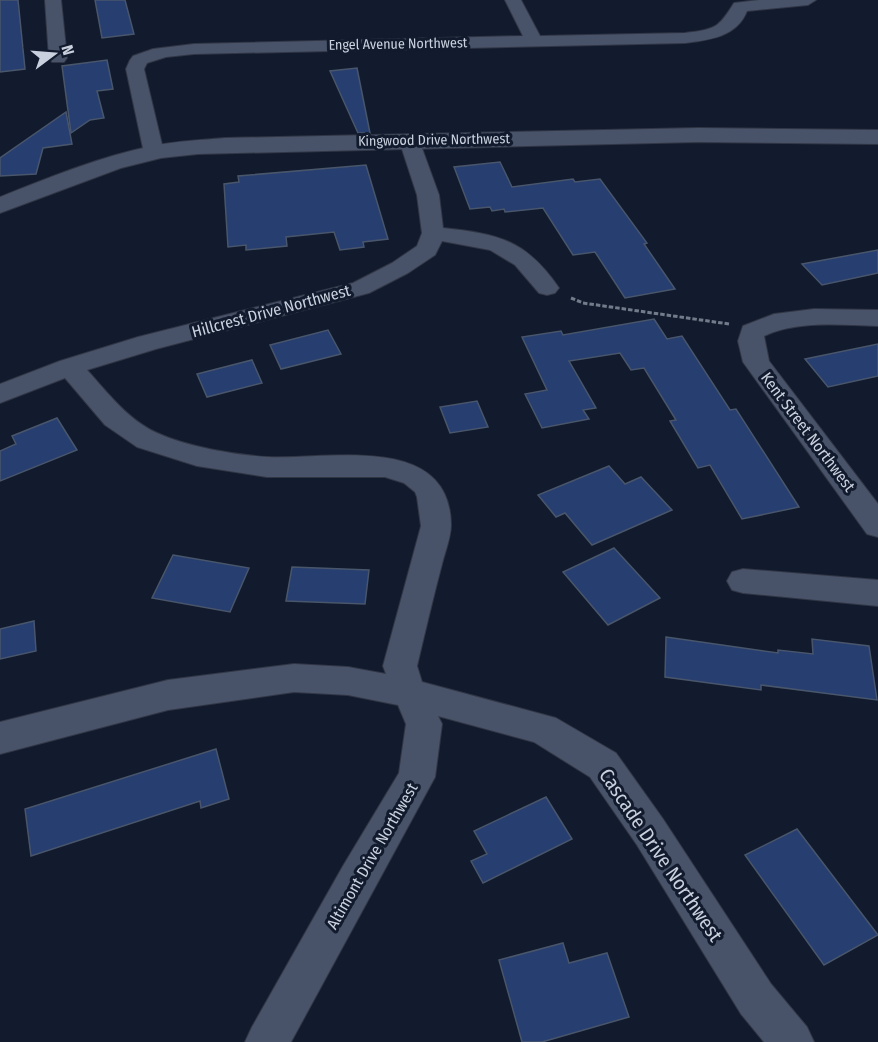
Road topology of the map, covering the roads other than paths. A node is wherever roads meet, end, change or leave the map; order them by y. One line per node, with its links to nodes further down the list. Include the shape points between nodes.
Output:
1 (53, 0): 6 (street)
2 (513, 0): 5 (street)
3 (808, 0): 4 (street)
4 (736, 3): 5 (street, Engel Avenue Northwest, via 737,18 728,27 706,35)
5 (534, 41): 9 (street, Engel Avenue Northwest, via 194,49 149,55 139,60 135,69)
6 (58, 58)
7 (877, 138): 8 (street, Kingwood Drive Northwest, via 698,135)
8 (409, 140): 9 (street, Kingwood Drive Northwest, via 225,145); 11 (street, via 428,195)
9 (154, 153): 10 (street, Kingwood Drive Northwest, via 93,170)
10 (0, 206)
11 (433, 233): 12 (street, via 484,240 515,252 533,266); 14 (street, Hillcrest Drive Northwest, via 427,250 361,288 147,343)
12 (547, 288)
13 (878, 318): 16 (street, Kent Street Northwest, via 814,317 774,322 752,332 751,341 756,362)
14 (69, 368): 15 (street, Hillcrest Drive Northwest); 19 (street, Altimont Drive Northwest, via 115,418 147,440 197,456 267,467 386,467 402,470 425,485 432,496 436,526 400,666)
15 (0, 394)
16 (878, 526)
17 (743, 581): 18 (street)
18 (878, 593)
19 (409, 693): 20 (street, Cascade Drive Northwest, via 348,681 294,678 168,694); 21 (street, Altimont Drive Northwest, via 424,724 417,777); 22 (street, Cascade Drive Northwest, via 543,729 603,765 756,999)
20 (0, 738)
21 (267, 1042)
22 (792, 1042)

